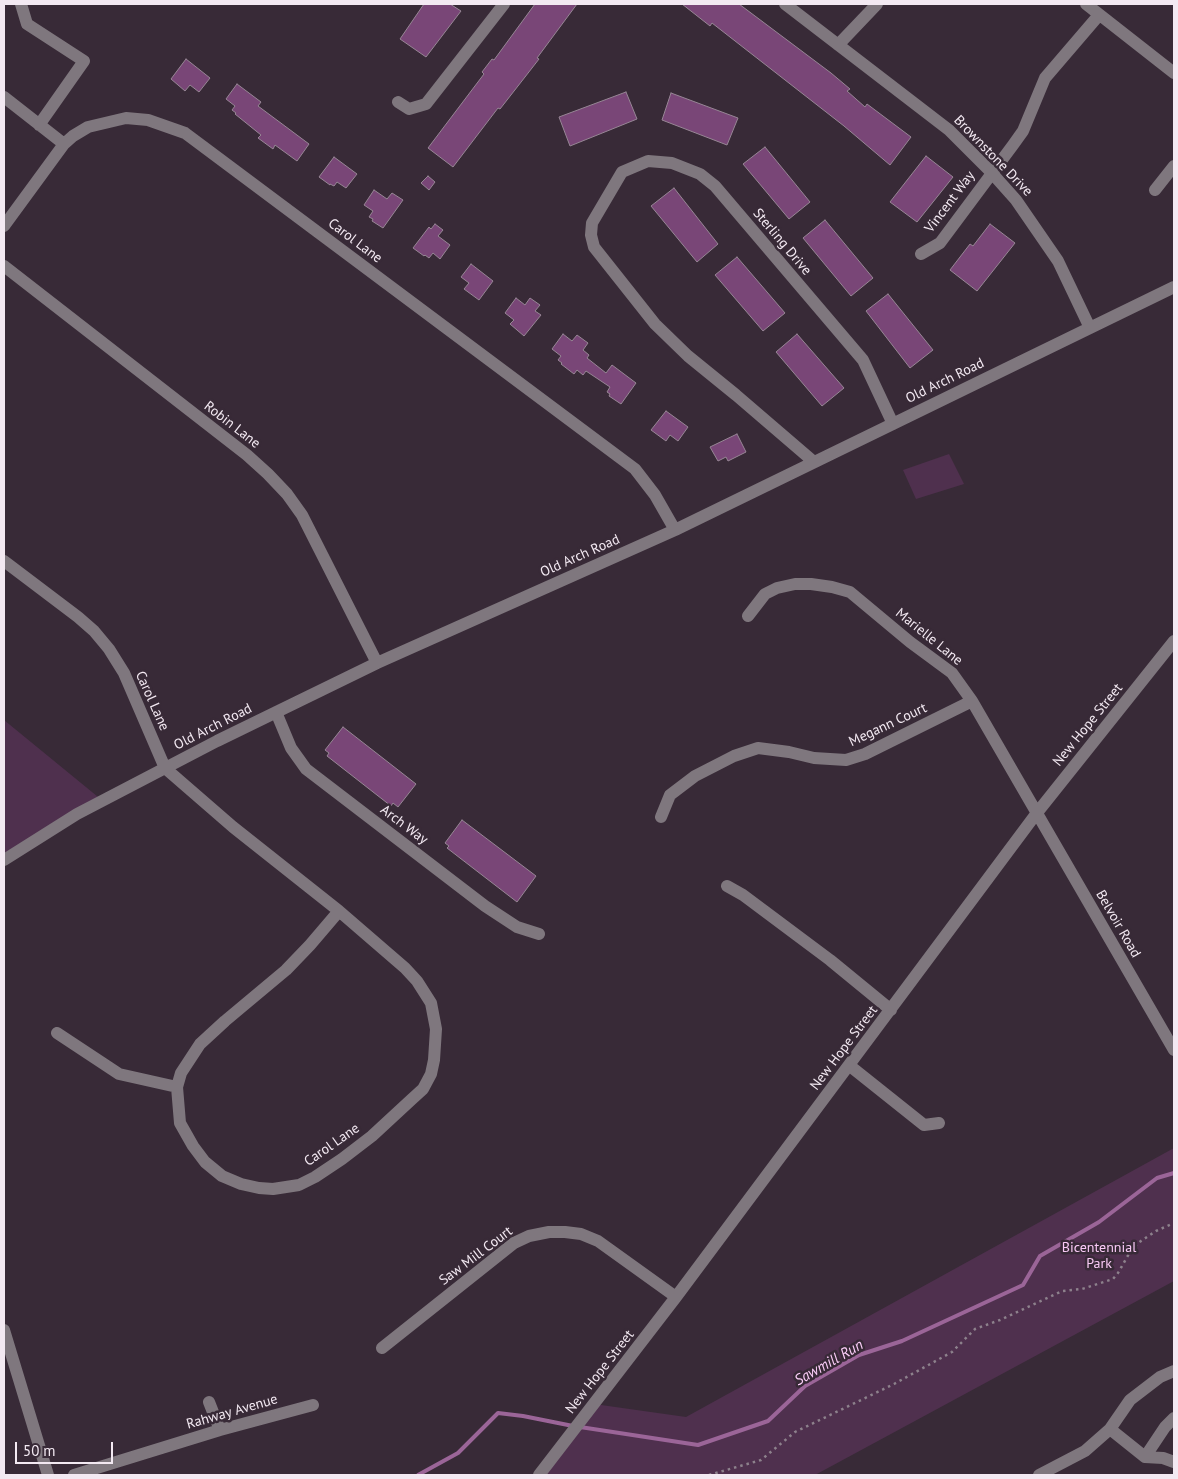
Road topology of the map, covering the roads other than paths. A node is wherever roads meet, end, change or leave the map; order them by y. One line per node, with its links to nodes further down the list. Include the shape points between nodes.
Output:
1 (21, 4): 11 (street, via 27,24 84,61)
2 (504, 4): 10 (street, via 426,104 409,109)
3 (785, 4): 7 (street, Brownstone Drive)
4 (877, 4): 7 (street)
5 (1086, 4): 6 (street)
6 (1099, 15): 8 (street); 14 (street, Vincent Way, via 1045,78 1023,131)
7 (838, 45): 14 (street, Brownstone Drive, via 950,130)
8 (1174, 73)
9 (4, 97): 11 (street)
10 (398, 102)
11 (39, 124): 12 (street)
12 (64, 144): 16 (street, Carol Lane); 23 (street, Carol Lane, via 88,127 126,118 148,120 184,133 635,469)
13 (1174, 166): 15 (street)
14 (991, 172): 17 (street, Vincent Way, via 940,243); 20 (street, Brownstone Drive, via 1016,200 1058,261)
15 (1155, 190)
16 (4, 226)
17 (921, 254)
18 (4, 266): 27 (street, Robin Lane, via 247,455 287,494 302,515)
19 (1174, 287): 20 (street, Old Arch Road)
20 (1090, 328): 21 (street, Old Arch Road)
21 (893, 424): 22 (street, Old Arch Road); 22 (street, Sterling Drive, via 863,360 715,186 700,174 672,164 648,161 622,172 592,223 594,247 655,324 688,356)
22 (814, 462): 23 (street, Old Arch Road)
23 (675, 530): 27 (street, Old Arch Road)
24 (4, 561): 30 (street, Carol Lane, via 78,617 109,649 124,673)
25 (748, 616): 28 (street, Marielle Lane, via 765,594 795,584 850,592 952,673)
26 (1174, 641): 31 (street, New Hope Street)
27 (377, 663): 29 (street, Old Arch Road)
28 (972, 701): 31 (street, Marielle Lane); 32 (street, Megann Court, via 846,760 758,748 734,756 695,776 670,794)
29 (276, 712): 30 (street, Old Arch Road); 36 (street, Arch Way, via 291,748 306,769 485,906 517,927)
30 (165, 768): 33 (street, Old Arch Road, via 77,814); 35 (street, Carol Lane, via 232,827)
31 (1036, 814): 37 (street, New Hope Street); 39 (street, Belvoir Road)
32 (661, 817)
33 (4, 860)
34 (727, 886): 37 (street, via 830,960)
35 (339, 912): 41 (street, Carol Lane, via 286,970 200,1044 181,1073); 41 (street, Carol Lane, via 405,968 430,1003 436,1042 430,1074 422,1089 372,1136 322,1173 298,1184 273,1189 241,1184 222,1176 205,1162 180,1123)
36 (539, 934)
37 (891, 1010): 40 (street, New Hope Street)
38 (57, 1032): 41 (street, via 119,1074)
39 (1174, 1049)
40 (850, 1066): 42 (street, via 924,1124); 43 (street, New Hope Street)
41 (177, 1087)
42 (939, 1123)
43 (676, 1297): 45 (street, Saw Mill Court, via 598,1242 581,1234 548,1232 514,1243); 56 (street, New Hope Street)
44 (4, 1330): 54 (street)
45 (382, 1348)
46 (1174, 1371): 50 (street, via 1130,1400)
47 (209, 1402): 51 (street)
48 (313, 1405): 51 (street, Rahway Avenue)
49 (1174, 1418): 52 (street)
50 (1110, 1429): 52 (street); 57 (street, via 1085,1451)
51 (220, 1430): 55 (street, Rahway Avenue)
52 (1145, 1457): 53 (street)
53 (1174, 1462)
54 (48, 1475)
55 (74, 1475)
56 (539, 1475)
57 (1040, 1475)

